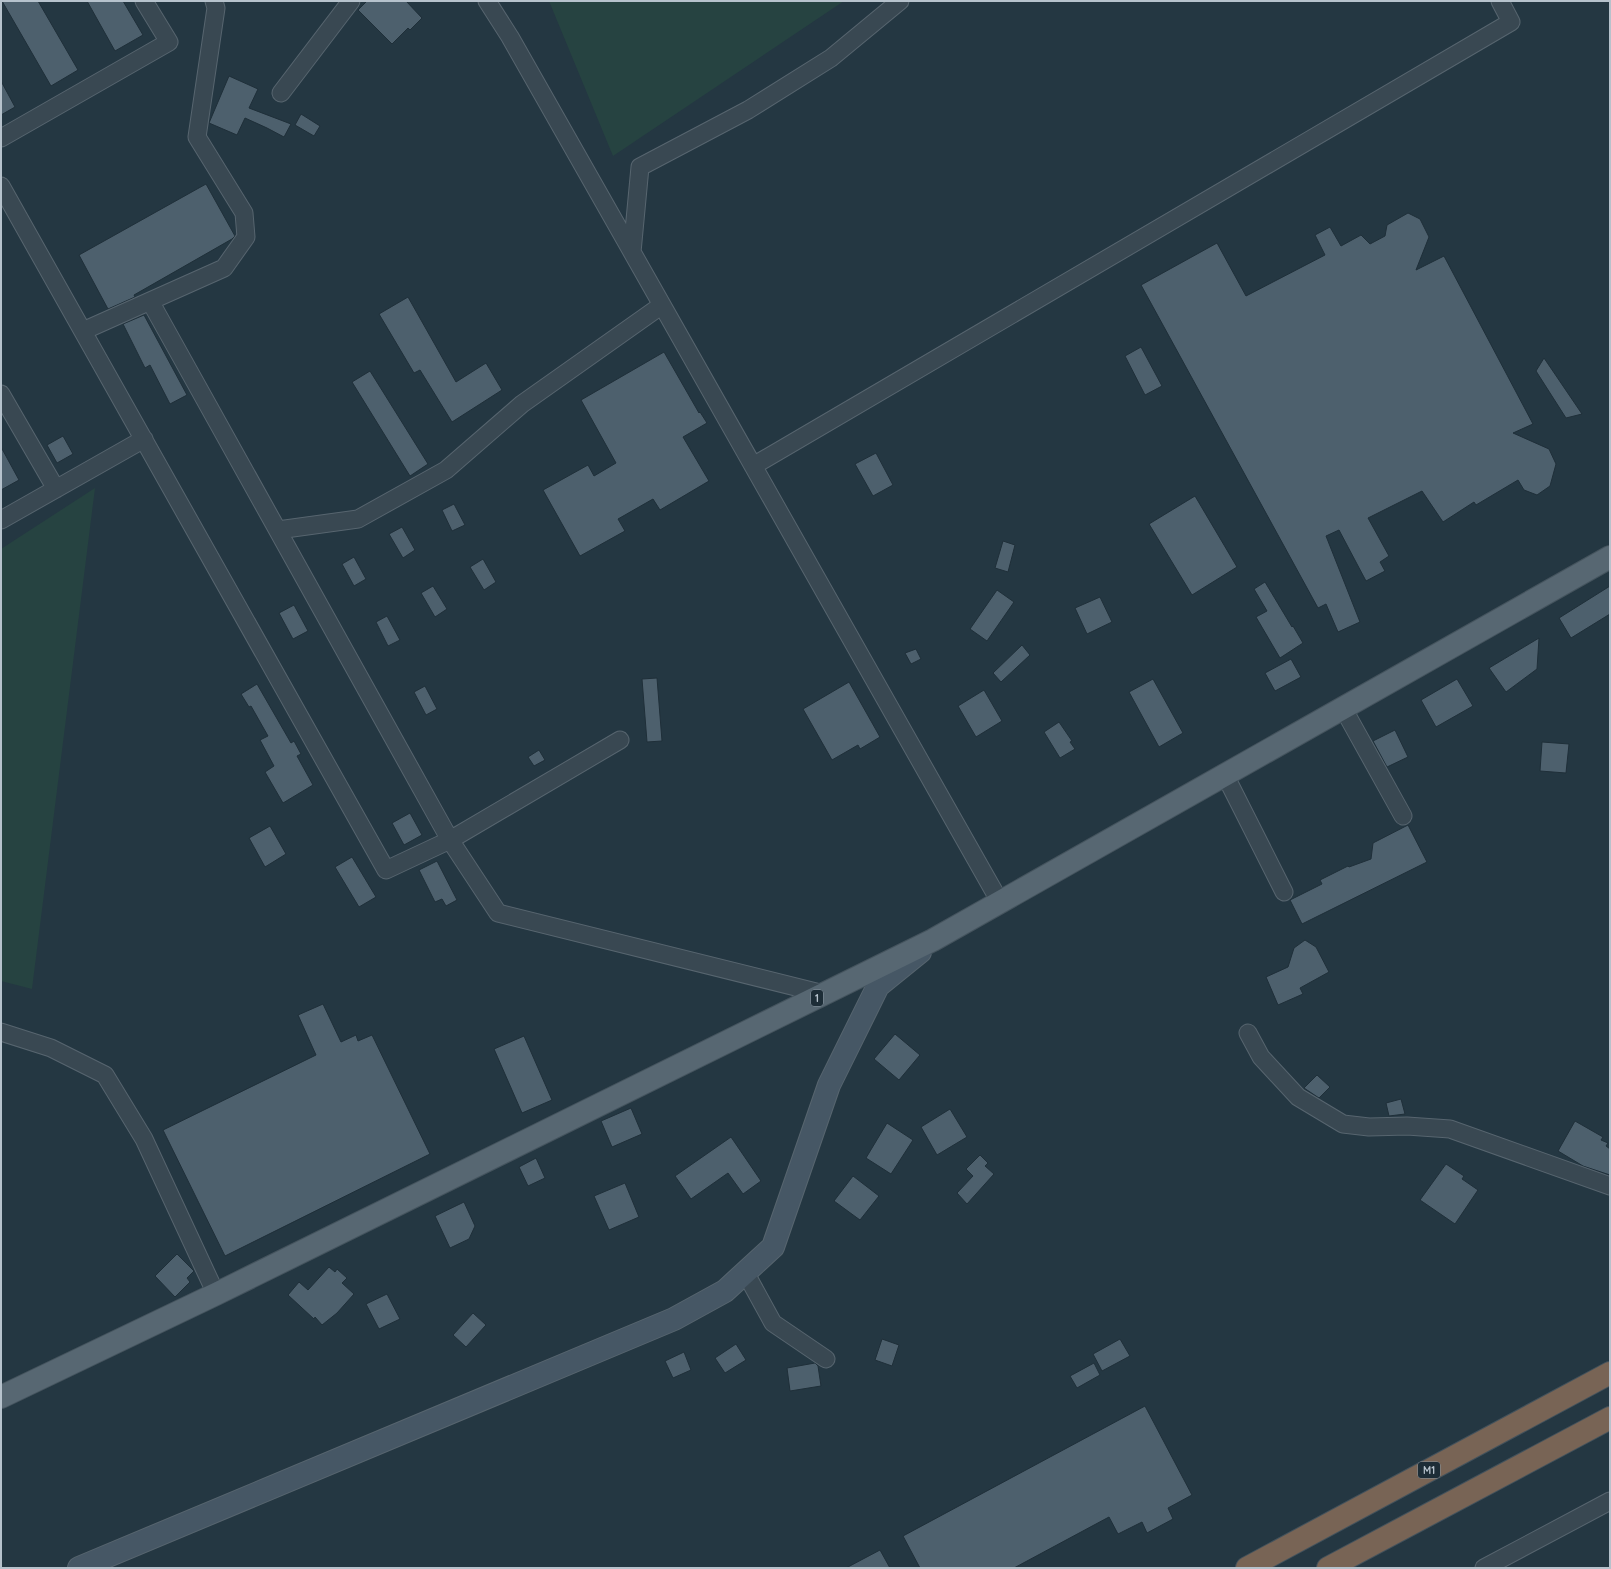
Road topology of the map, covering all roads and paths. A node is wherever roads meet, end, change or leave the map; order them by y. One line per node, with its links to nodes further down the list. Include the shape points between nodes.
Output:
1 (144, 1): 8 (street, via 168,42)
2 (214, 1): 11 (street, via 216,8 197,137 244,213 246,237 224,268)
3 (351, 1): 7 (street)
4 (487, 1): 10 (street)
5 (900, 1): 10 (street, via 831,58 748,110 640,167)
6 (1500, 1): 16 (street, via 1511,22)
7 (281, 93)
8 (1, 138)
9 (1, 186): 13 (street)
10 (632, 252): 12 (street)
11 (150, 301): 13 (street); 19 (street)
12 (662, 304): 16 (street); 19 (street, via 522,404 446,470 358,519)
13 (83, 331): 15 (street)
14 (1, 394): 17 (street)
15 (144, 439): 17 (street); 25 (street, via 386,870)
16 (753, 466): 27 (street)
17 (56, 489): 18 (street)
18 (1, 520)
19 (278, 530): 25 (street)
20 (1610, 557): 21 (main road, 1)
21 (1343, 708): 23 (main road, 1); 24 (street)
22 (620, 740): 25 (street)
23 (1225, 775): 26 (street); 27 (main road, 1)
24 (1403, 816)
25 (450, 840): 29 (street, via 498,913)
26 (1284, 892)
27 (1000, 902): 28 (main road, 1)
28 (934, 940): 29 (main road, 1); 33 (street, via 878,986 830,1085 773,1247)
29 (824, 994): 34 (main road, 1)
30 (1, 1032): 34 (street, via 51,1048 105,1075 144,1139)
31 (1248, 1033): 32 (street, via 1261,1057 1298,1097 1343,1124 1369,1127 1450,1128)
32 (1610, 1186)
33 (745, 1272): 35 (street, via 773,1323); 40 (street, via 725,1291 674,1319)
34 (216, 1294): 37 (main road, 1)
35 (826, 1359)
36 (1610, 1373): 41 (highway, M1)
37 (1, 1397)
38 (1610, 1418): 42 (highway)
39 (1610, 1501): 43 (street)
40 (79, 1568)
41 (1247, 1568)
42 (1328, 1568)
43 (1484, 1568)

